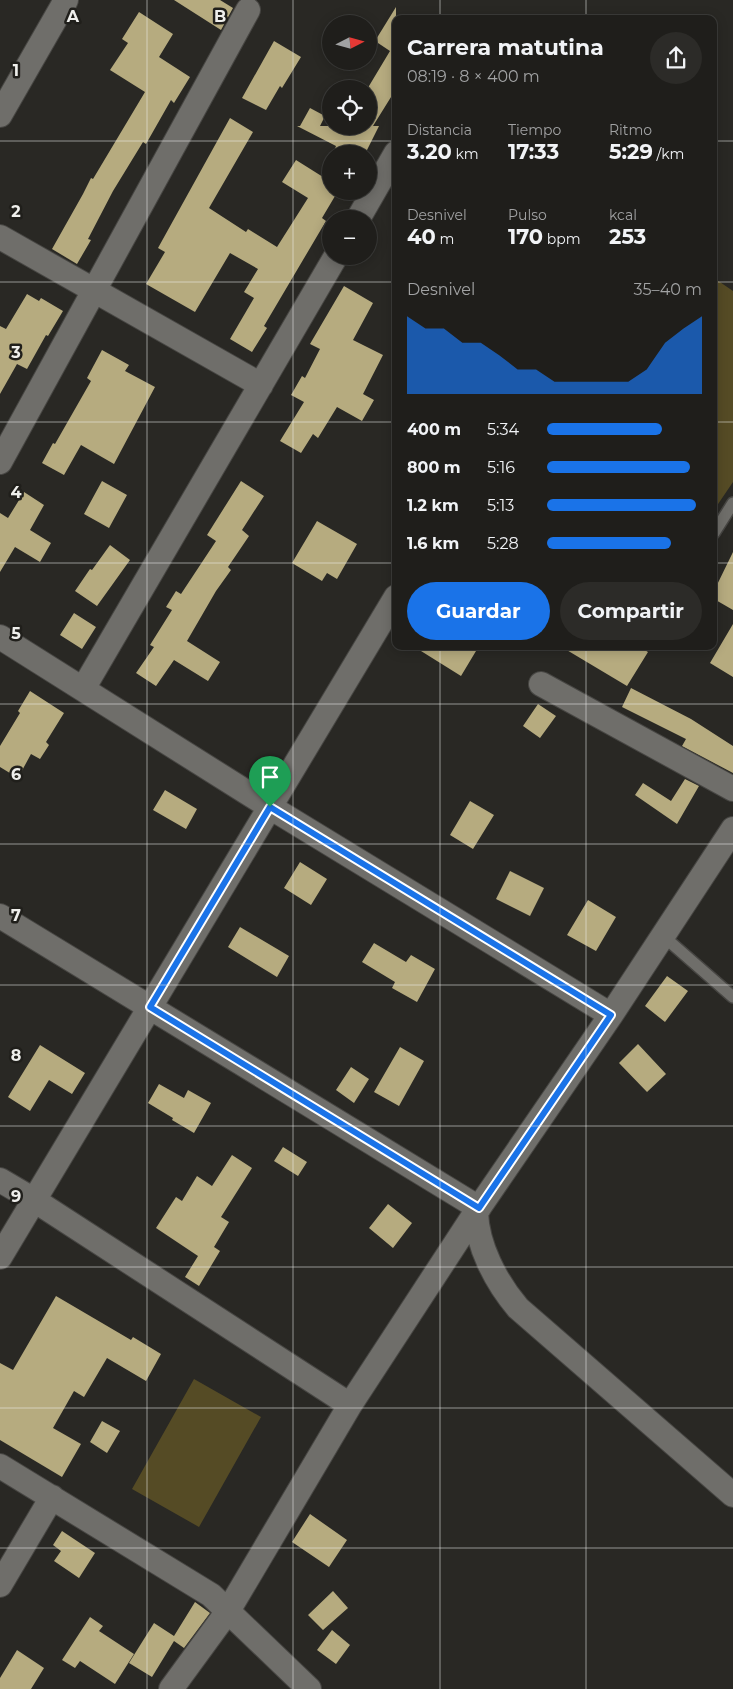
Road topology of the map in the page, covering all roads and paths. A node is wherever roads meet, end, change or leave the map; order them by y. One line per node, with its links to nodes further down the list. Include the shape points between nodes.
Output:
1 (66, 0): 3 (street)
2 (248, 10): 8 (street)
3 (0, 115)
4 (392, 160): 5 (street)
5 (363, 210)
6 (0, 237): 8 (street)
7 (331, 265): 9 (street)
8 (94, 290): 9 (street); 10 (street)
9 (261, 385): 16 (street)
10 (0, 462)
11 (733, 503): 12 (lane)
12 (717, 529)
13 (392, 604): 18 (street)
14 (0, 637): 16 (street)
15 (541, 684): 17 (street)
16 (83, 689): 18 (street)
17 (733, 789)
18 (270, 807): 23 (street); 24 (street)
19 (733, 829): 21 (street)
20 (0, 916): 23 (street)
21 (662, 935): 22 (lane); 24 (street)
22 (733, 997)
23 (150, 1007): 26 (street); 27 (street)
24 (611, 1015): 27 (street)
25 (0, 1180): 26 (street)
26 (34, 1200): 28 (street); 29 (street)
27 (477, 1210): 29 (street); 31 (street, via 476,1225 493,1270 518,1308)
28 (0, 1258)
29 (350, 1405): 34 (street)
30 (0, 1466): 32 (street)
31 (733, 1496)
32 (52, 1497): 33 (street); 34 (street, via 211,1595)
33 (0, 1585)
34 (228, 1611): 35 (street); 36 (street)
35 (171, 1689)
36 (309, 1689)

